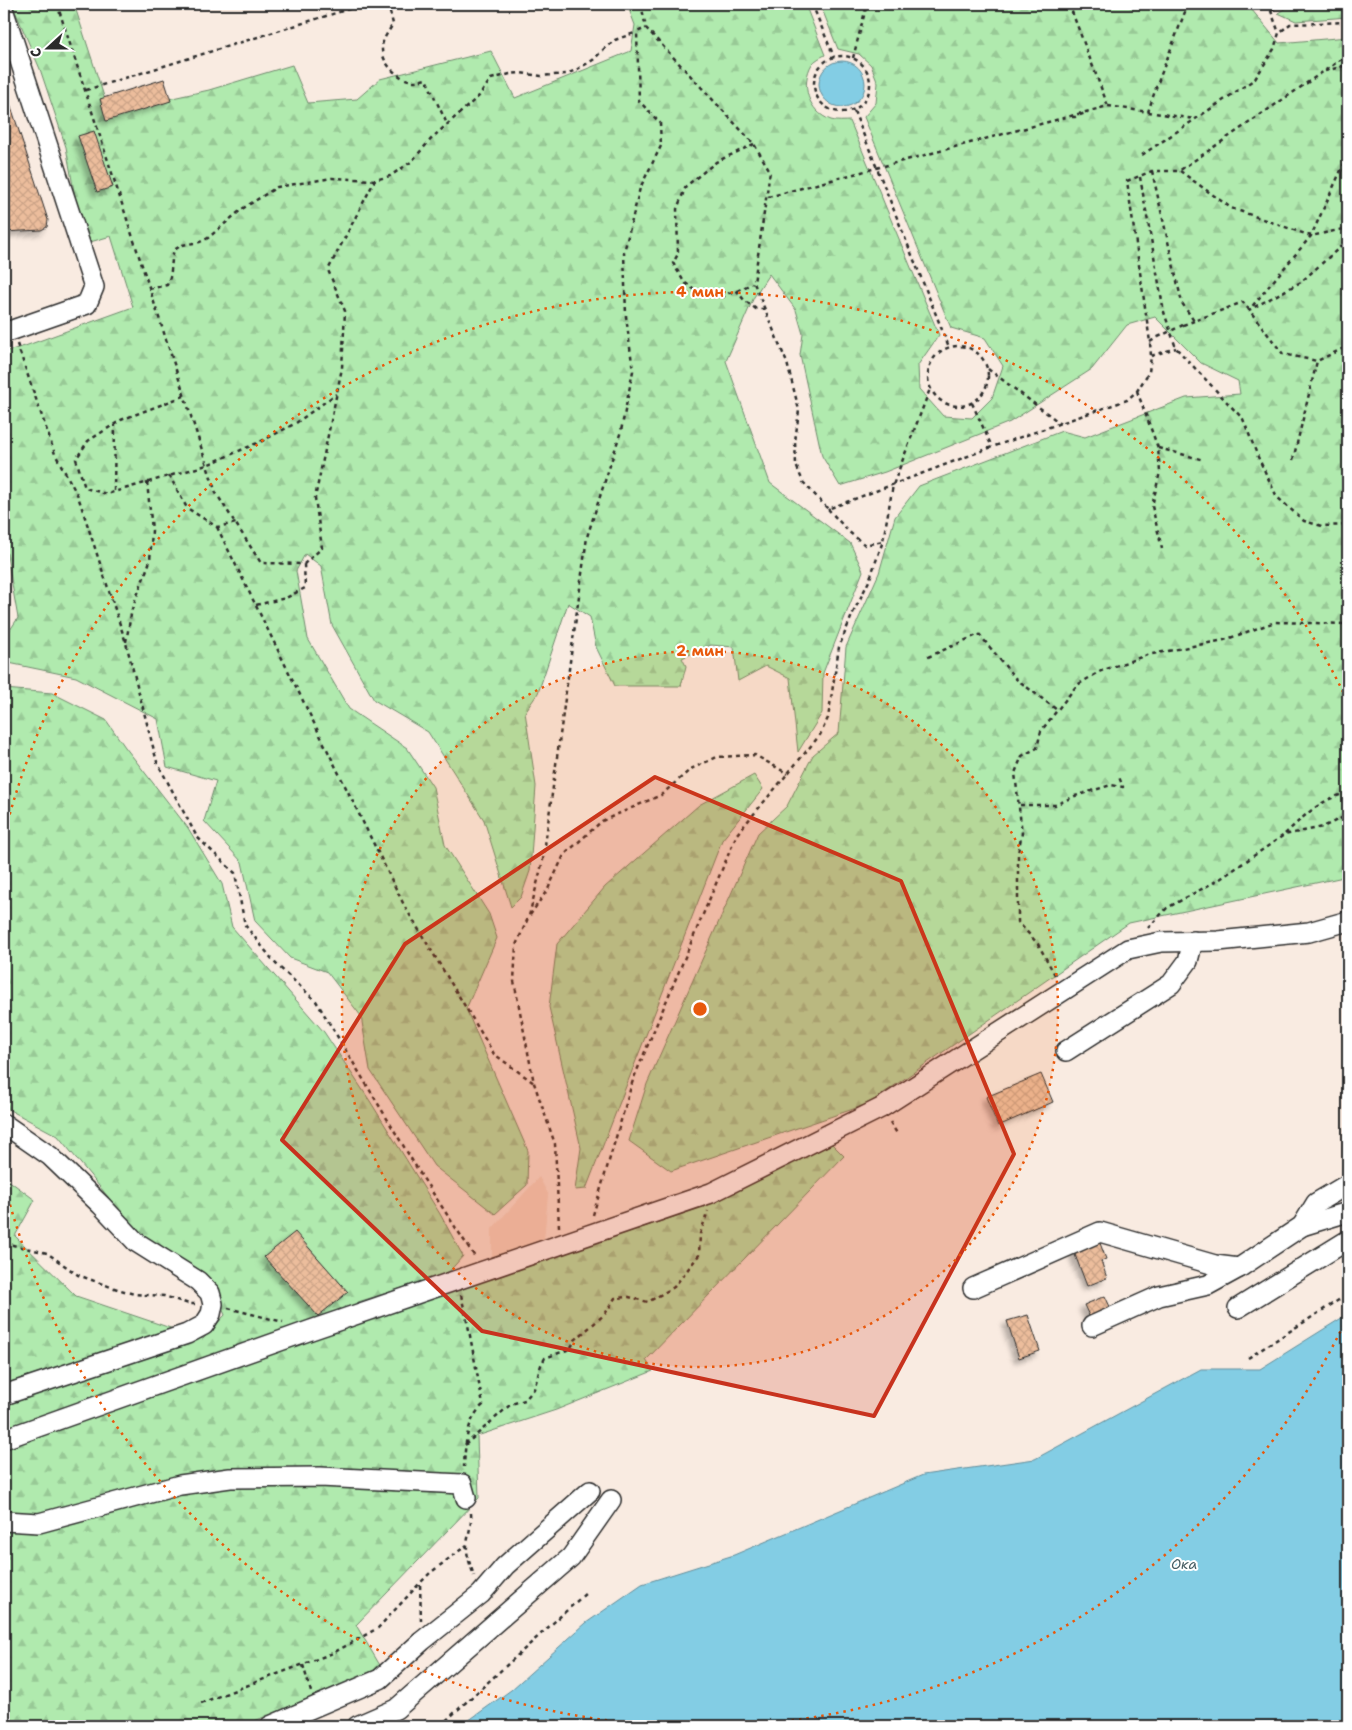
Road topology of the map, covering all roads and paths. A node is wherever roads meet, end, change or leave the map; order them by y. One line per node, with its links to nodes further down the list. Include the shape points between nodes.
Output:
1 (57, 4): 22 (path)
2 (365, 4): 22 (path)
3 (388, 4): 27 (path, via 393,24 382,49 386,63 401,77 414,81 426,79)
4 (641, 4): 14 (path)
5 (812, 4): 18 (path)
6 (867, 4): 19 (path)
7 (1069, 4): 23 (path)
8 (1188, 4): 25 (path)
9 (1266, 4): 11 (path)
10 (1282, 4): 11 (path)
11 (1271, 11): 16 (path)
12 (4, 12): 46 (street, via 94,287 87,304)
13 (1348, 22): 16 (path, via 1290,24)
14 (646, 28): 15 (path); 28 (path)
15 (637, 32): 27 (path, via 615,40 593,60 566,74 540,76 520,73 491,79 479,96); 88 (path, via 639,101 660,123 661,146 640,188 624,252 626,316 633,371 621,431 586,537 543,860)
16 (1279, 33): 26 (path, via 1274,49 1254,79)
17 (1348, 56): 21 (path)
18 (834, 57): 19 (path); 24 (path, via 819,67 815,76 815,94 820,102 835,112)
19 (853, 58): 24 (path, via 867,70 871,89 862,106)
20 (1348, 66): 21 (path)
21 (1323, 72): 33 (path)
22 (86, 90): 41 (path)
23 (1108, 106): 25 (path); 31 (path)
24 (854, 111): 31 (path)
25 (1148, 112): 26 (path)
26 (1196, 119): 29 (path)
27 (448, 126): 35 (path, via 402,169)
28 (754, 144): 36 (path, via 770,170); 42 (path, via 716,162 686,186 677,209 678,254 673,263 684,282 702,296 723,297)
29 (1142, 155)
30 (1348, 156): 38 (path)
31 (878, 168): 36 (path); 48 (path)
32 (1152, 171): 33 (path); 45 (path, via 1182,303); 47 (path, via 1127,181)
33 (1180, 171): 38 (path, via 1231,208)
34 (1140, 177): 50 (path, via 1164,312)
35 (375, 180): 41 (path, via 332,178 278,187 242,208 208,238 174,250 170,262 172,275 167,285); 56 (path, via 328,270 345,311 342,368)
36 (767, 197): 40 (path)
37 (1348, 228): 38 (path)
38 (1311, 236): 44 (path)
39 (1348, 240): 44 (path, via 1301,282)
40 (754, 283): 42 (path); 43 (path)
41 (149, 289): 57 (path)
42 (736, 291): 43 (path, via 756,309)
43 (765, 309): 70 (path, via 787,363 799,410 796,466 803,482)
44 (1250, 310): 45 (path, via 1243,302); 52 (path, via 1283,354)
45 (1194, 321): 47 (path, bridge)
46 (10, 338): 79 (path, via 55,454 78,496)
47 (1150, 342): 51 (path)
48 (949, 346): 53 (path, via 959,345 978,353); 54 (path, via 932,359 927,378)
49 (1348, 346): 52 (path)
50 (1176, 348): 51 (path); 72 (path, via 1242,419 1277,497 1304,521 1322,526)
51 (1151, 356): 55 (path, via 1150,372)
52 (1317, 361): 64 (path)
53 (988, 369): 58 (path, via 986,389); 59 (path)
54 (930, 388): 58 (path, via 944,403 963,406); 68 (path)
55 (1138, 391): 59 (path, via 1127,400); 62 (path)
56 (336, 394): 65 (path, via 296,423); 76 (path, via 315,498 322,548)
57 (184, 396): 60 (path); 65 (path)
58 (972, 403): 61 (path)
59 (1060, 423): 61 (path)
60 (115, 424): 69 (path); 69 (path, via 88,441 76,459 85,488 107,494)
61 (992, 447): 68 (path)
62 (1158, 448): 63 (path); 75 (path, via 1160,472 1152,506)
63 (1204, 460)
64 (1293, 460)
65 (207, 464): 66 (path); 71 (path, via 216,493)
66 (169, 476): 67 (path); 73 (path, via 187,508)
67 (147, 482): 69 (path); 79 (path, via 152,530 150,561 132,609)
68 (893, 485): 70 (path); 74 (path)
69 (114, 492)
70 (828, 509): 74 (path, via 866,545)
71 (236, 523): 73 (path); 76 (path, via 262,563)
72 (1348, 525)
73 (217, 527): 77 (path)
74 (883, 540): 82 (path, via 869,581 839,647 828,718 820,735)
75 (1162, 549)
76 (304, 564): 77 (path, via 305,588 286,598)
77 (256, 606): 94 (path, via 405,907 494,1054)
78 (1348, 624): 81 (path, via 1275,622 1224,640 1148,655 1101,671 1077,684)
79 (126, 643): 107 (path, via 157,762 196,836 235,873 245,926 276,964 316,1001 421,1175)
80 (928, 657): 81 (path, via 979,634 1015,678)
81 (1057, 710): 85 (path, via 1041,731 1037,748 1022,756 1015,772)
82 (788, 774): 88 (path, via 755,755 717,757 691,770 661,795 602,821 564,855 548,889); 102 (path, via 737,834 633,1080)
83 (1119, 777): 85 (path, via 1123,787 1111,785 1055,805)
84 (1348, 793): 87 (path, via 1336,795 1313,808)
85 (1020, 805): 92 (path, via 1018,922 1038,944)
86 (1348, 815): 87 (path, via 1323,827)
87 (1284, 835): 90 (path, via 1220,880 1168,908)
88 (529, 916): 94 (path, via 516,945 514,981)
89 (1348, 922): 91 (street, via 1308,932)
90 (1148, 928)
91 (1193, 941): 92 (street, via 1128,948); 93 (street, via 1188,961 1171,984)
92 (1063, 990): 99 (street, via 881,1108)
93 (1066, 1051)
94 (534, 1083): 105 (path, via 556,1144)
95 (887, 1116): 97 (path)
96 (4, 1124): 111 (street, via 50,1156 136,1242 198,1281 210,1293)
97 (898, 1136)
98 (1348, 1184): 101 (street, via 1316,1203)
99 (710, 1193): 102 (street); 118 (path, via 708,1214 700,1234 699,1255 674,1287 648,1302 629,1297 615,1298 605,1314 575,1340 570,1349 545,1358 534,1389 526,1400 511,1404)
100 (1348, 1212): 101 (street)
101 (1302, 1226): 106 (street)
102 (587, 1236): 105 (street)
103 (1348, 1240): 112 (street)
104 (4, 1243): 111 (path, via 47,1252 78,1275 126,1291 164,1296 189,1304)
105 (559, 1245): 107 (street)
106 (1239, 1268): 109 (street, via 1215,1265 1100,1232); 114 (street, via 1208,1285 1159,1296)
107 (484, 1271): 108 (street)
108 (457, 1280): 117 (street); 118 (path, via 482,1405 474,1413)
109 (973, 1288)
110 (1348, 1294): 115 (path)
111 (213, 1304): 113 (path); 116 (street, via 204,1324 187,1334)
112 (1238, 1308)
113 (284, 1323)
114 (1092, 1326)
115 (1248, 1358)
116 (4, 1395)
117 (4, 1438)
118 (465, 1445): 119 (path)
119 (464, 1491): 122 (street, via 320,1477 230,1478 180,1485 39,1523); 123 (path, via 471,1510)
120 (590, 1492): 126 (street, via 505,1566)
121 (611, 1500): 132 (street, via 571,1558 396,1709)
122 (4, 1521)
123 (467, 1545): 124 (path); 126 (path, via 467,1556)
124 (420, 1583): 127 (path); 128 (path, via 378,1628 333,1653)
125 (587, 1592): 133 (path)
126 (481, 1594): 127 (street)
127 (422, 1641): 130 (street, via 380,1678)
128 (303, 1665): 129 (path); 130 (path)
129 (201, 1703)
130 (316, 1706): 131 (street)
131 (270, 1726)
132 (357, 1726)
133 (440, 1726)

